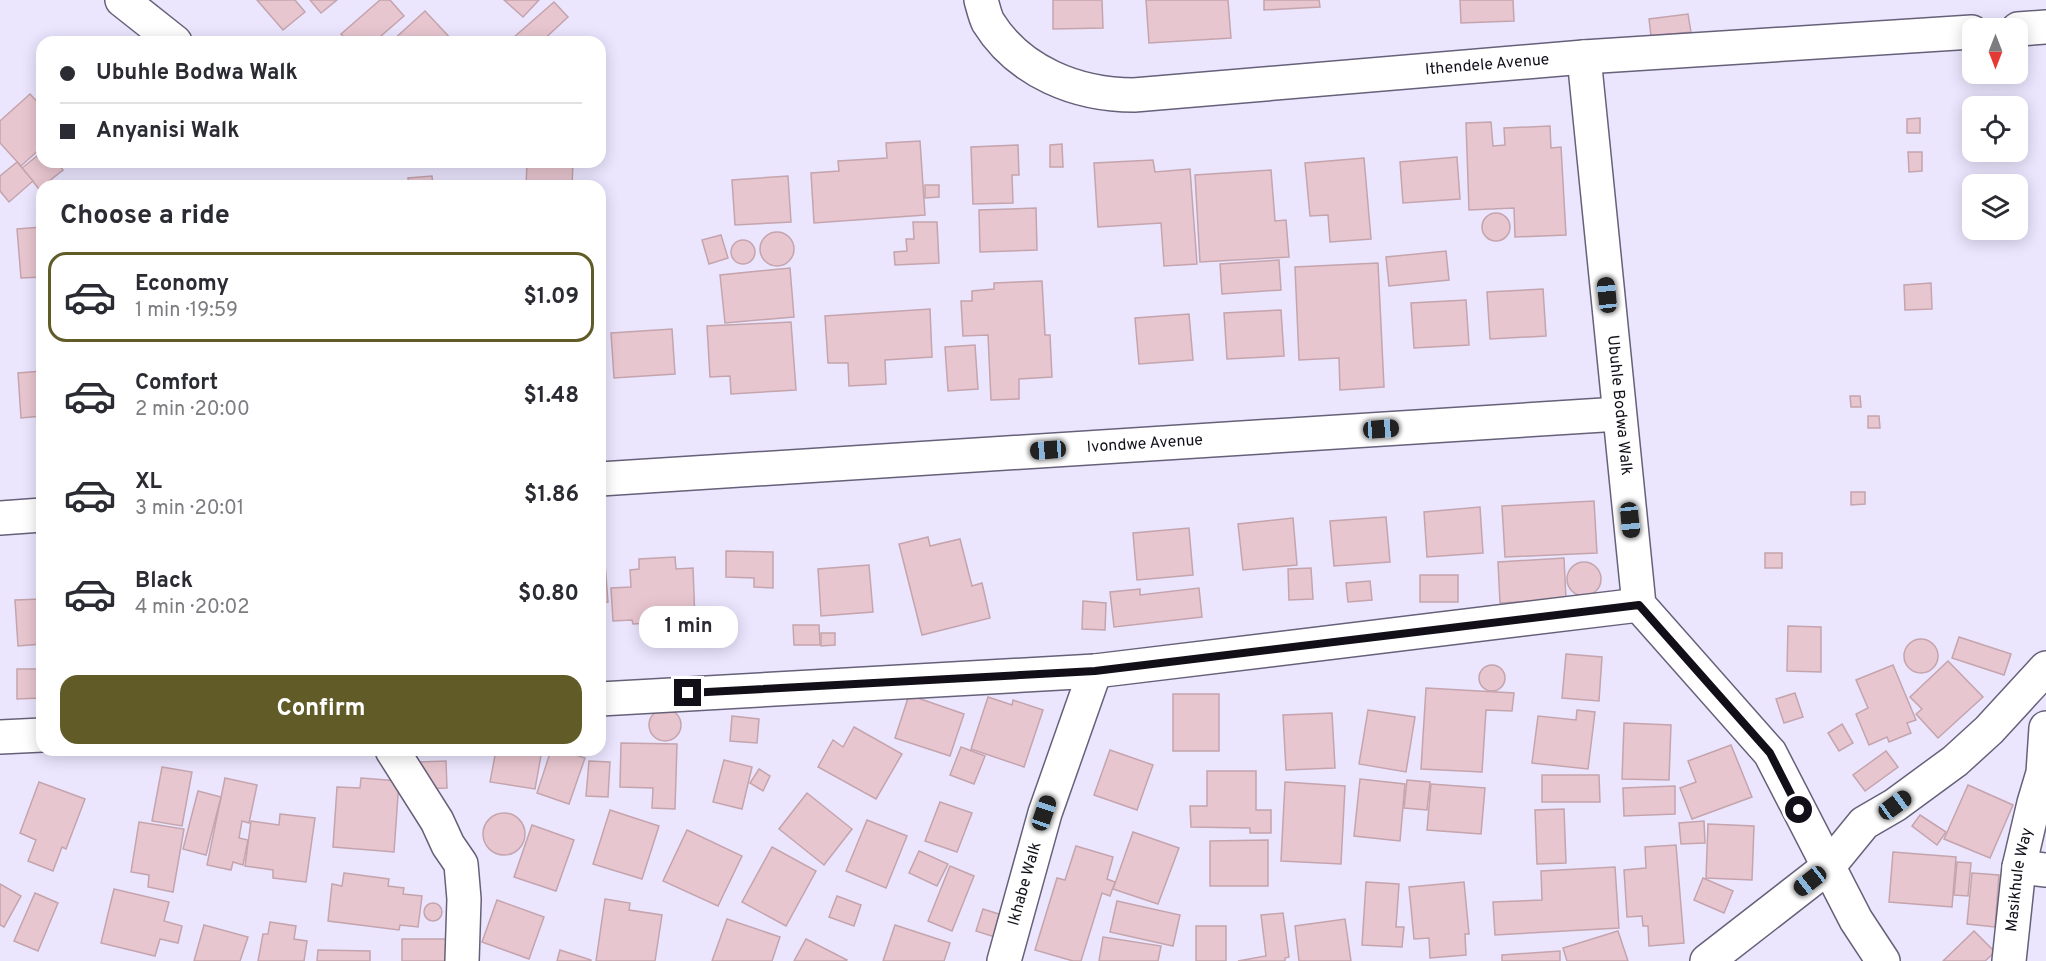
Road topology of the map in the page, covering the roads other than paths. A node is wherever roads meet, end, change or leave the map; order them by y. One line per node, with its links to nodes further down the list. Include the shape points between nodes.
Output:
1 (122, 0): 6 (street)
2 (981, 0): 7 (street, Ithendele Avenue, via 988,21 1033,68 1053,80 1109,95)
3 (2046, 27): 4 (street)
4 (2028, 28)
5 (1962, 33): 7 (street, Ithendele Avenue)
6 (167, 36)
7 (1584, 57): 8 (street, Ubuhle Bodwa Walk)
8 (1619, 414): 9 (street, Ivondwe Avenue); 12 (street, Ubuhle Bodwa Walk)
9 (606, 479)
10 (36, 515): 11 (street)
11 (0, 518)
12 (1639, 605): 14 (street); 20 (street, via 1770,753)
13 (2046, 668): 20 (street, via 1955,761 1864,824)
14 (1095, 671): 15 (street); 23 (street, Ikhabe Walk, via 1044,813)
15 (606, 699)
16 (2046, 728): 21 (street, Masikhule Way, via 2043,773 2034,803)
17 (36, 735): 18 (street)
18 (0, 737)
19 (396, 756): 22 (street, via 460,864 464,899)
20 (1828, 867): 24 (street); 25 (street)
21 (2032, 868): 26 (street, Masikhule Way)
22 (462, 961)
23 (1004, 961)
24 (1707, 961)
25 (1883, 961)
26 (2009, 961)

